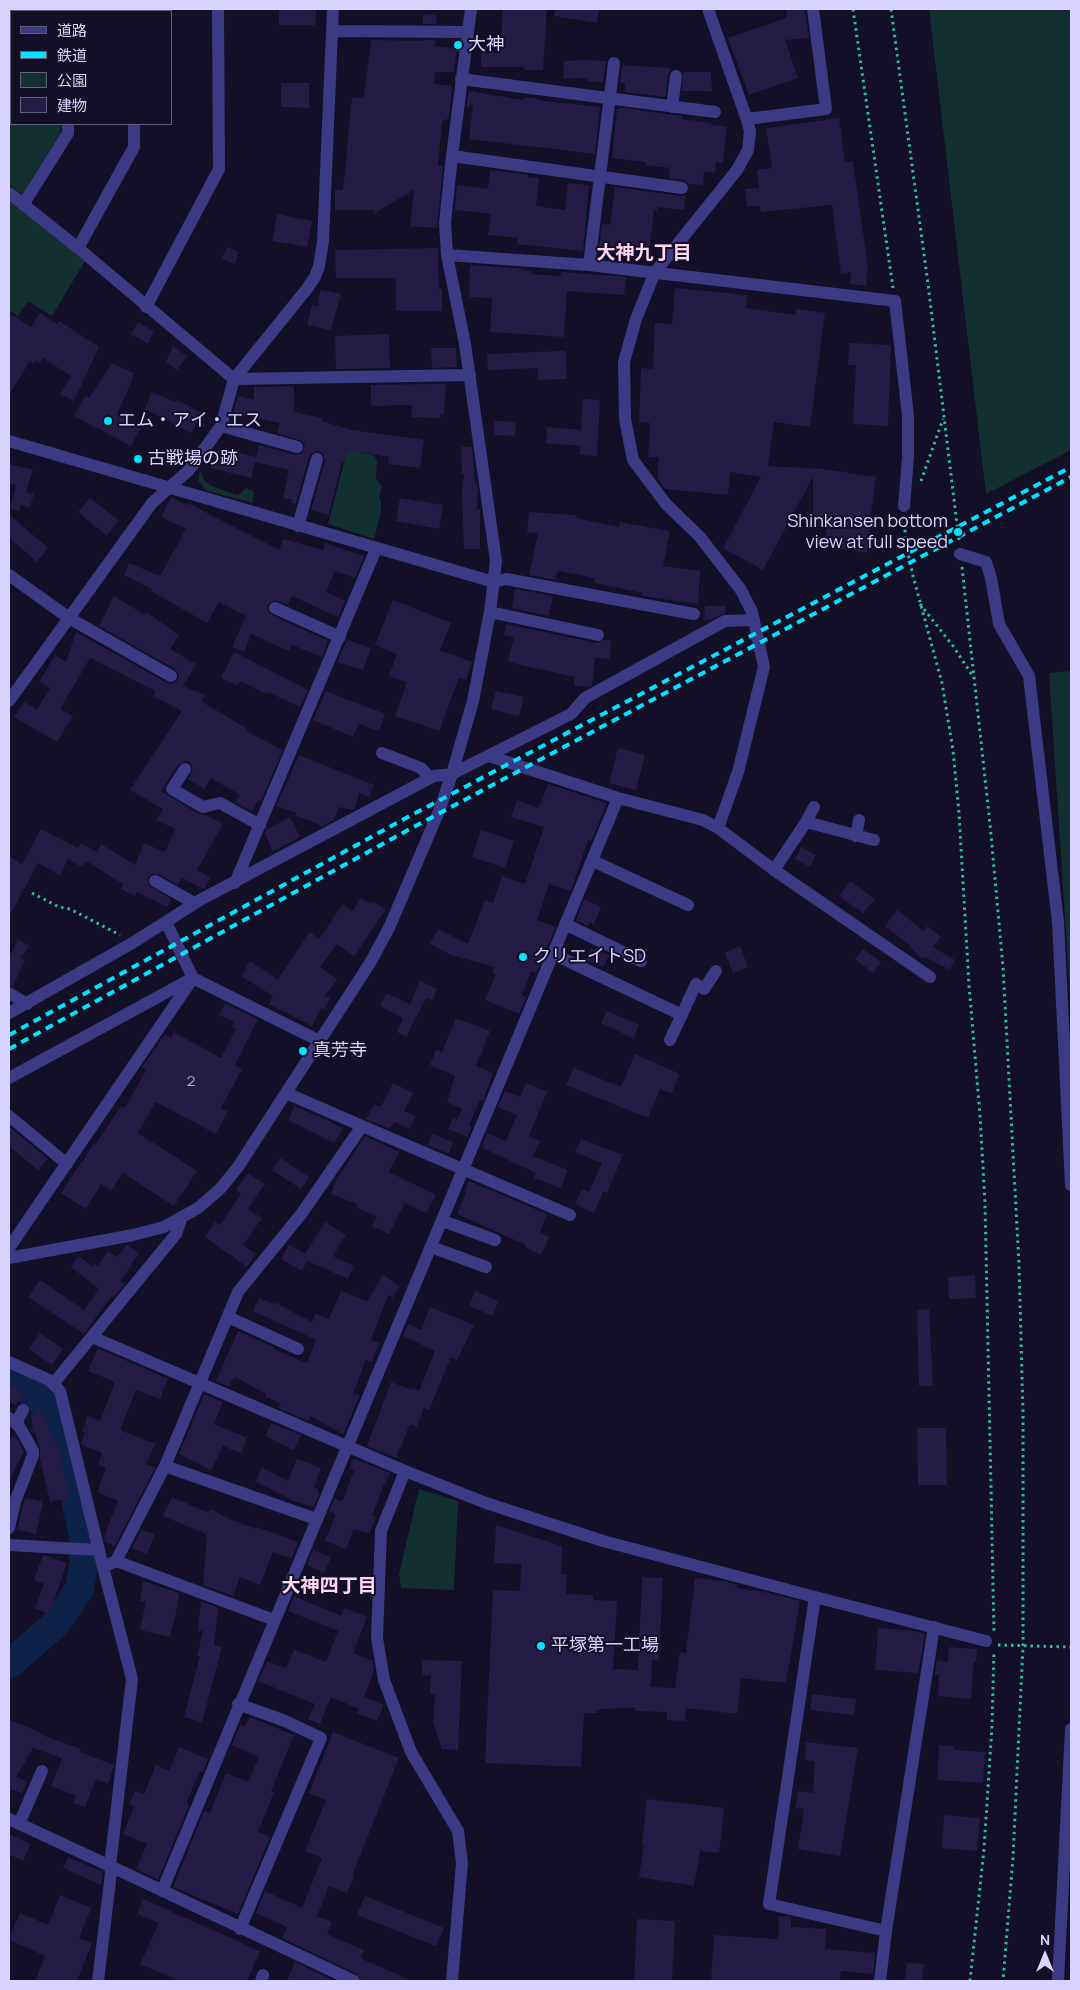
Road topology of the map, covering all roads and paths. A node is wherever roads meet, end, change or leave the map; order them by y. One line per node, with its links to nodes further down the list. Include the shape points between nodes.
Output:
1 (218, 9): 29 (street, via 219,170)
2 (333, 9): 8 (street)
3 (472, 9): 9 (street)
4 (708, 9): 16 (street)
5 (813, 9): 16 (street, via 826,109)
6 (854, 9): 28 (path)
7 (891, 9): 32 (path)
8 (332, 31): 9 (street); 31 (street, via 323,241 319,266 306,290)
9 (468, 32): 12 (street)
10 (614, 63): 13 (street)
11 (676, 76): 14 (street)
12 (461, 79): 13 (street); 19 (street)
13 (609, 99): 14 (street); 20 (street)
14 (672, 107): 15 (street)
15 (715, 112)
16 (747, 119): 27 (street, via 750,131 748,150 737,170)
17 (68, 125): 23 (street, via 68,133)
18 (134, 125): 24 (street, via 134,147)
19 (452, 156): 20 (street); 25 (street, via 446,223)
20 (599, 177): 21 (street); 26 (street)
21 (682, 188)
22 (9, 193): 23 (street)
23 (23, 205): 24 (street)
24 (78, 248): 29 (street)
25 (447, 255): 26 (street); 30 (street)
26 (589, 265): 27 (street)
27 (655, 272): 28 (street); 50 (street, via 636,319 624,362 625,419 633,460 666,504 700,537 726,570 741,590)
28 (895, 301): 39 (street, via 908,416)
29 (146, 307): 31 (street)
30 (470, 375): 31 (street); 44 (street, via 494,538)
31 (234, 379): 33 (street)
32 (944, 416): 37 (path); 42 (path)
33 (221, 426): 35 (street); 38 (street, via 189,470)
34 (9, 441): 38 (street)
35 (297, 447)
36 (317, 459): 40 (street)
37 (918, 485)
38 (168, 487): 40 (street); 49 (street, via 152,503)
39 (904, 506): 45 (path, via 906,544)
40 (298, 526): 41 (street)
41 (376, 548): 44 (street); 52 (street)
42 (960, 554): 54 (path); 96 (street, via 986,562 992,578 999,624 1029,676 1058,922)
43 (9, 576): 49 (street)
44 (494, 582): 47 (street); 48 (street, via 506,579 586,588)
45 (919, 602): 54 (path, via 954,646); 125 (path, via 942,683 953,750 980,1115 985,1203)
46 (275, 608): 52 (street)
47 (490, 612): 51 (street); 59 (street, via 473,701)
48 (694, 614)
49 (69, 618): 53 (street); 55 (street)
50 (754, 620): 57 (street, via 725,621 585,698 571,714); 66 (street, via 764,667 738,772)
51 (598, 636)
52 (340, 637): 65 (street)
53 (171, 676)
54 (974, 678): 127 (path, via 1003,967 1013,1136 1023,1413)
55 (10, 696)
56 (382, 753): 60 (street, via 421,768)
57 (489, 756): 59 (street); 61 (street)
58 (185, 769): 65 (street, via 172,789 203,807 220,803)
59 (452, 774): 60 (street); 89 (street, via 389,928)
60 (430, 778): 72 (street)
61 (618, 798): 66 (street, via 703,820); 69 (street)
62 (814, 807): 64 (street)
63 (859, 820): 67 (street)
64 (806, 822): 67 (street); 70 (street)
65 (260, 825): 72 (street)
66 (718, 828): 70 (street)
67 (856, 836): 68 (street)
68 (874, 840)
69 (593, 861): 74 (street, via 674,892); 77 (street)
70 (774, 870): 82 (street)
71 (155, 882): 75 (street, via 190,900)
72 (235, 882): 75 (street)
73 (32, 892): 78 (path)
74 (688, 905)
75 (192, 906): 76 (street)
76 (166, 922): 78 (street); 83 (street)
77 (565, 924): 79 (street); 80 (street)
78 (134, 942): 85 (street)
79 (553, 954): 87 (street); 95 (street)
80 (641, 961)
81 (716, 970): 87 (street, via 704,989 696,984)
82 (930, 977)
83 (193, 978): 89 (street); 90 (street); 94 (street)
84 (9, 993): 85 (street)
85 (27, 1004): 86 (street)
86 (9, 1013)
87 (682, 1015): 88 (street)
88 (670, 1040)
89 (320, 1041): 91 (street)
90 (9, 1078)
91 (286, 1093): 93 (street); 98 (street, via 220,1189)
92 (9, 1116): 94 (street)
93 (362, 1126): 95 (street); 105 (street, via 302,1213 238,1292)
94 (67, 1164): 102 (street)
95 (464, 1170): 97 (street); 99 (street)
96 (1071, 1184)
97 (570, 1215)
98 (181, 1219): 103 (street, via 133,1235); 106 (street, via 176,1234)
99 (443, 1221): 100 (street); 101 (street)
100 (495, 1240)
101 (431, 1247): 104 (street); 113 (street)
102 (9, 1248)
103 (9, 1258)
104 (486, 1267)
105 (228, 1317): 107 (street, via 278,1346); 109 (street)
106 (92, 1337): 109 (street); 110 (street)
107 (298, 1348)
108 (9, 1362): 110 (street)
109 (201, 1383): 113 (street); 114 (street)
110 (53, 1384): 119 (street, via 60,1392)
111 (23, 1410): 112 (street)
112 (13, 1420): 117 (street, via 33,1451 26,1486 15,1502)
113 (346, 1446): 115 (street); 116 (street)
114 (165, 1466): 116 (street); 120 (street)
115 (404, 1471): 122 (street, via 486,1503 603,1540); 139 (street, via 381,1531 377,1638 384,1680 411,1752 458,1831 462,1863)
116 (316, 1519): 123 (street)
117 (9, 1528)
118 (9, 1545): 119 (street)
119 (98, 1550): 121 (street)
120 (116, 1561): 121 (street); 123 (street)
121 (103, 1567): 133 (street, via 132,1679)
122 (815, 1597): 124 (street); 136 (street, via 769,1904)
123 (274, 1620): 129 (street)
124 (934, 1628): 125 (street); 136 (street)
125 (991, 1640): 141 (path, via 992,1726 984,1849)
126 (1002, 1646): 127 (path)
127 (1022, 1646): 128 (path); 142 (path, via 1013,1857)
128 (1071, 1647)
129 (238, 1704): 134 (street); 135 (street, via 321,1738)
130 (1071, 1729): 143 (street)
131 (42, 1771): 132 (street)
132 (14, 1822): 133 (street)
133 (110, 1866): 134 (street); 137 (street)
134 (162, 1891): 135 (street)
135 (240, 1928): 138 (street)
136 (886, 1931): 140 (street)
137 (98, 1981)
138 (354, 1981)
139 (452, 1981)
140 (880, 1981)
141 (970, 1981)
142 (1003, 1981)
143 (1058, 1981)

